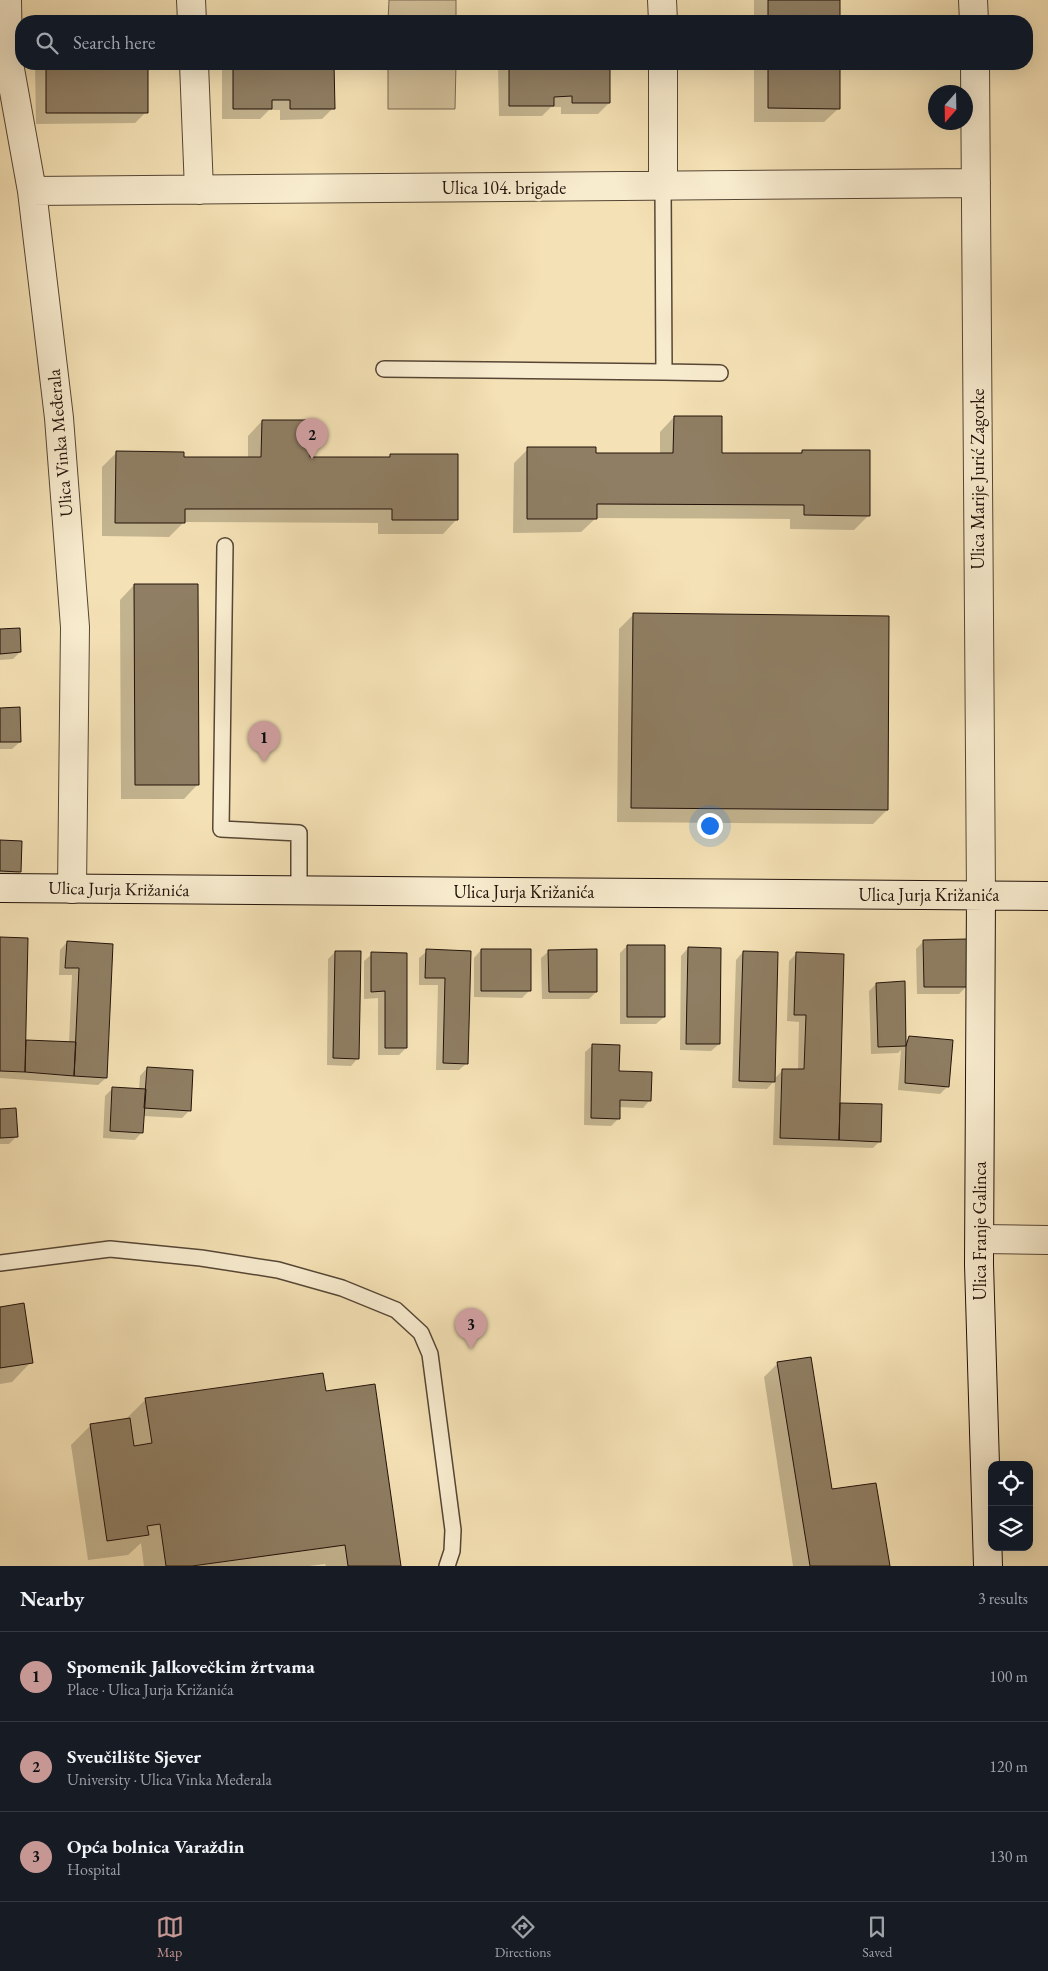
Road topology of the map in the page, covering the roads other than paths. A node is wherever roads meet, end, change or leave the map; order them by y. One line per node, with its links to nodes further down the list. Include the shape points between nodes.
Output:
1 (8, 0): 14 (street, Ulica Vinka Međerala, via 8,58)
2 (191, 0): 5 (street)
3 (662, 0): 6 (street)
4 (973, 0): 7 (street)
5 (192, 15)
6 (663, 15)
7 (974, 15)
8 (194, 70): 13 (street)
9 (663, 70): 12 (street)
10 (974, 70): 11 (street, Ulica Marije Jurić Zagorke)
11 (976, 183): 12 (street, Ulica 104. brigade); 22 (street, Ulica Marije Jurić Zagorke)
12 (663, 186): 13 (street, Ulica 104. brigade); 16 (lane)
13 (199, 190): 14 (street, Ulica 104. brigade)
14 (32, 191): 20 (street, Ulica Vinka Međerala, via 59,418 75,627)
15 (384, 369): 16 (lane)
16 (664, 372): 17 (lane)
17 (720, 373)
18 (225, 546): 21 (lane, via 221,829 299,834)
19 (0, 888): 20 (street, Ulica Jurja Križanića)
20 (72, 889): 21 (street, Ulica Jurja Križanića)
21 (299, 891): 22 (street, Ulica Jurja Križanića)
22 (981, 895): 23 (street, Ulica Jurja Križanića); 24 (street, Ulica Franje Galinca)
23 (1048, 896)
24 (980, 1239): 25 (street); 28 (street, Ulica Franje Galinca)
25 (1048, 1240)
26 (0, 1263): 27 (lane, via 110,1249 201,1258 278,1270 342,1288 396,1310 421,1332 430,1354 453,1530)
27 (447, 1566)
28 (988, 1566)

